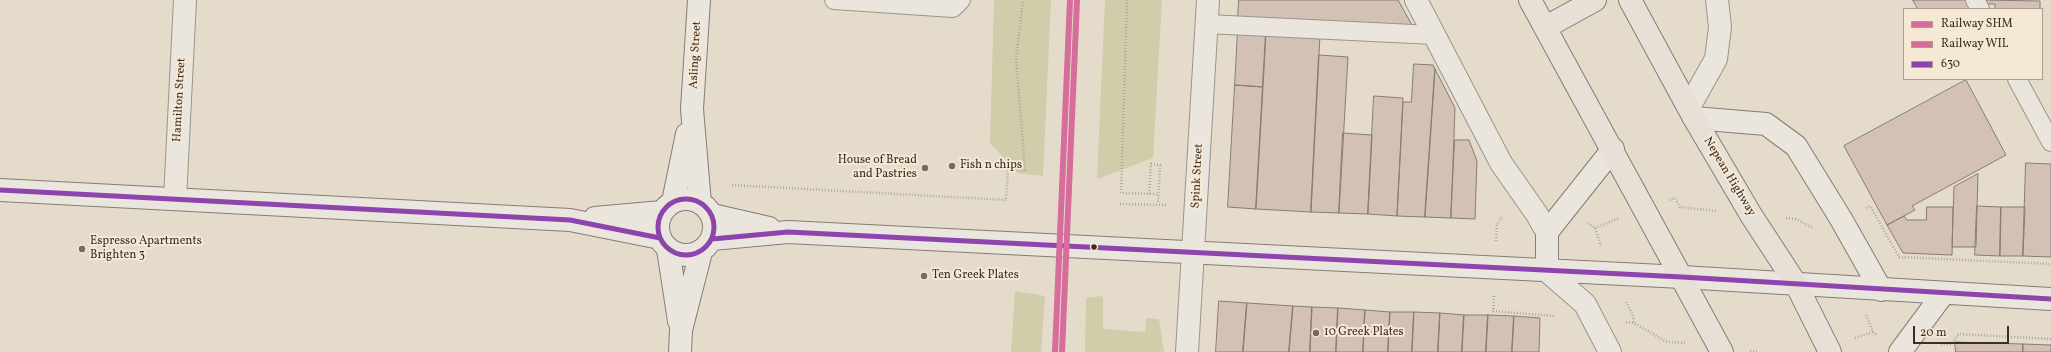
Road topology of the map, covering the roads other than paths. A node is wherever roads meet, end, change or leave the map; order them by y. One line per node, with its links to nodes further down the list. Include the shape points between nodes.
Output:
1 (185, 0): 20 (street, Hamilton Street)
2 (699, 0): 15 (street, Asling Street)
3 (834, 0): 4 (lane, via 953,8)
4 (961, 0)
5 (1208, 0): 11 (street, Spink Street)
6 (1416, 0): 13 (street)
7 (1530, 0): 12 (highway)
8 (1595, 0): 12 (highway)
9 (1630, 0): 16 (highway, Nepean Highway)
10 (1717, 0): 16 (street, via 1720,27 1716,59)
11 (1207, 24): 13 (lane); 28 (street, Spink Street)
12 (1546, 27): 18 (highway)
13 (1434, 35): 25 (street, via 1501,163)
14 (2018, 80): 17 (lane)
15 (692, 110): 21 (street, Asling Street); 22 (street, Asling Street)
16 (1692, 113): 31 (highway, Nepean Highway, via 1751,215); 32 (street, via 1766,124 1796,146)
17 (2051, 142)
18 (1613, 149): 25 (street); 30 (highway)
19 (0, 190): 20 (street)
20 (174, 199): 23 (street)
21 (668, 207): 22 (street, via 691,200); 23 (street); 26 (street, via 659,220)
22 (706, 209): 24 (street); 27 (street, via 714,222)
23 (570, 220): 26 (street)
24 (788, 232): 27 (street); 28 (street)
25 (1547, 232): 29 (street)
26 (664, 244): 27 (street, via 684,256); 35 (street)
27 (707, 245): 35 (street)
28 (1194, 252): 29 (street); 38 (street, Spink Street)
29 (1547, 271): 30 (street); 39 (street, via 1585,304)
30 (1682, 277): 31 (street); 40 (highway)
31 (1796, 284): 32 (street); 41 (highway, Nepean Highway)
32 (1881, 290): 33 (street)
33 (1943, 294): 34 (street); 36 (street)
34 (2051, 299)
35 (681, 330): 37 (street)
36 (1902, 348)
37 (680, 352)
38 (1187, 352)
39 (1610, 352)
40 (1722, 352)
41 (1830, 352)

